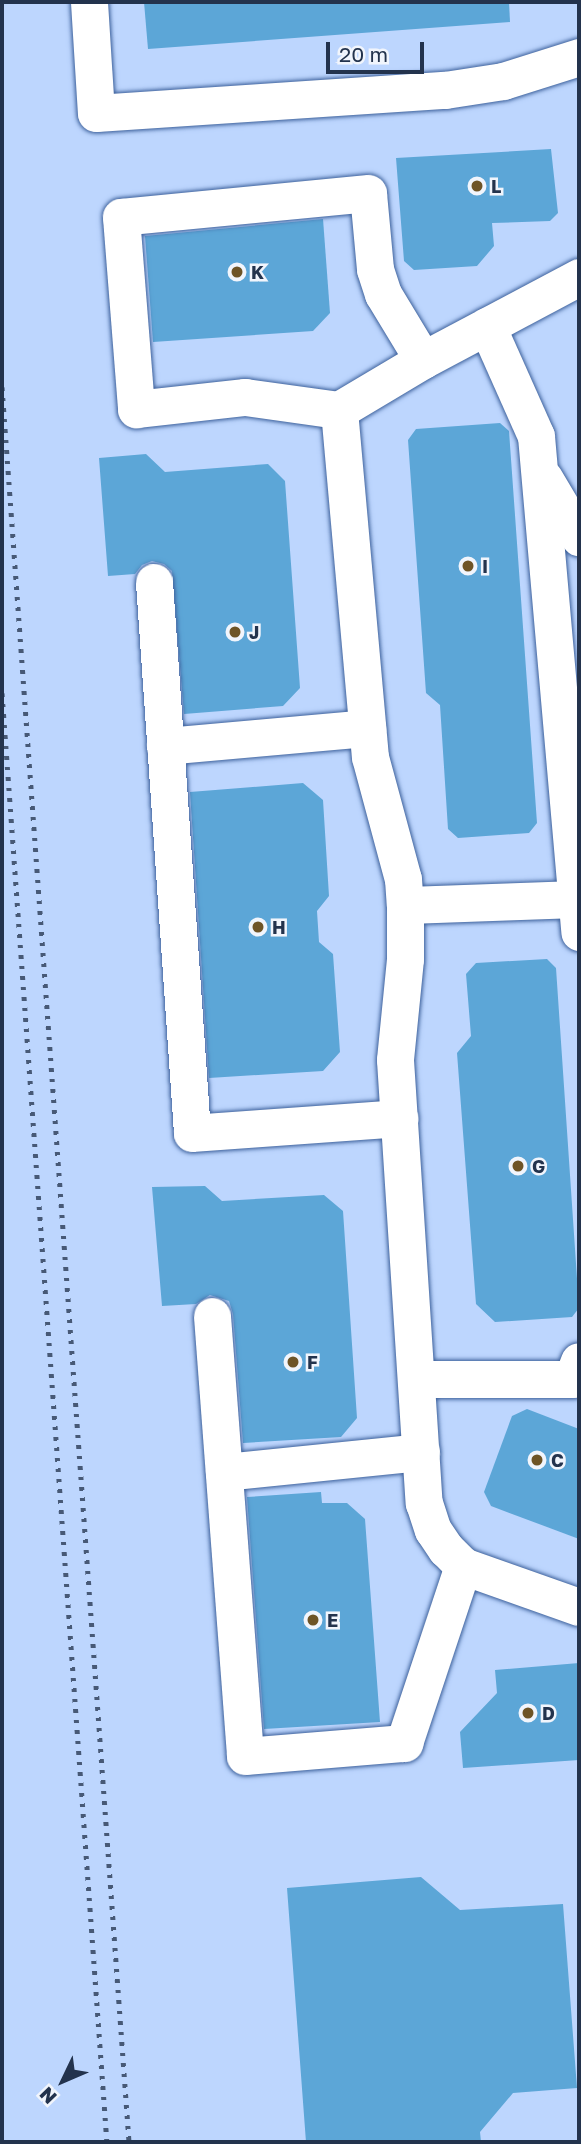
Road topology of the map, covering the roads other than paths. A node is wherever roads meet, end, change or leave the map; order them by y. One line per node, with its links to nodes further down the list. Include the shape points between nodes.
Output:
1 (89, 2): 2 (lane, via 96,113 445,90 503,80)
2 (579, 57)
3 (579, 277): 4 (lane)
4 (487, 326): 5 (lane); 7 (lane, via 536,436)
5 (423, 360): 6 (lane); 6 (lane, via 383,294 375,269 368,193 121,217 135,409 245,397)
6 (339, 410): 11 (lane)
7 (540, 471): 8 (lane); 10 (lane)
8 (579, 537)
9 (154, 582): 12 (lane)
10 (568, 677): 14 (lane)
11 (367, 729): 12 (lane); 13 (lane, via 370,757 403,878)
12 (165, 746): 15 (lane, via 192,1133)
13 (405, 905): 14 (lane); 15 (lane, via 395,1060)
14 (578, 910)
15 (399, 1118): 18 (lane)
16 (212, 1316): 20 (lane)
17 (579, 1361): 18 (lane, via 572,1379)
18 (416, 1379): 19 (lane)
19 (421, 1452): 20 (lane); 21 (lane, via 424,1503 433,1530)
20 (224, 1472): 21 (lane, via 245,1756 404,1743)
21 (463, 1566): 22 (lane)
22 (579, 1607)

